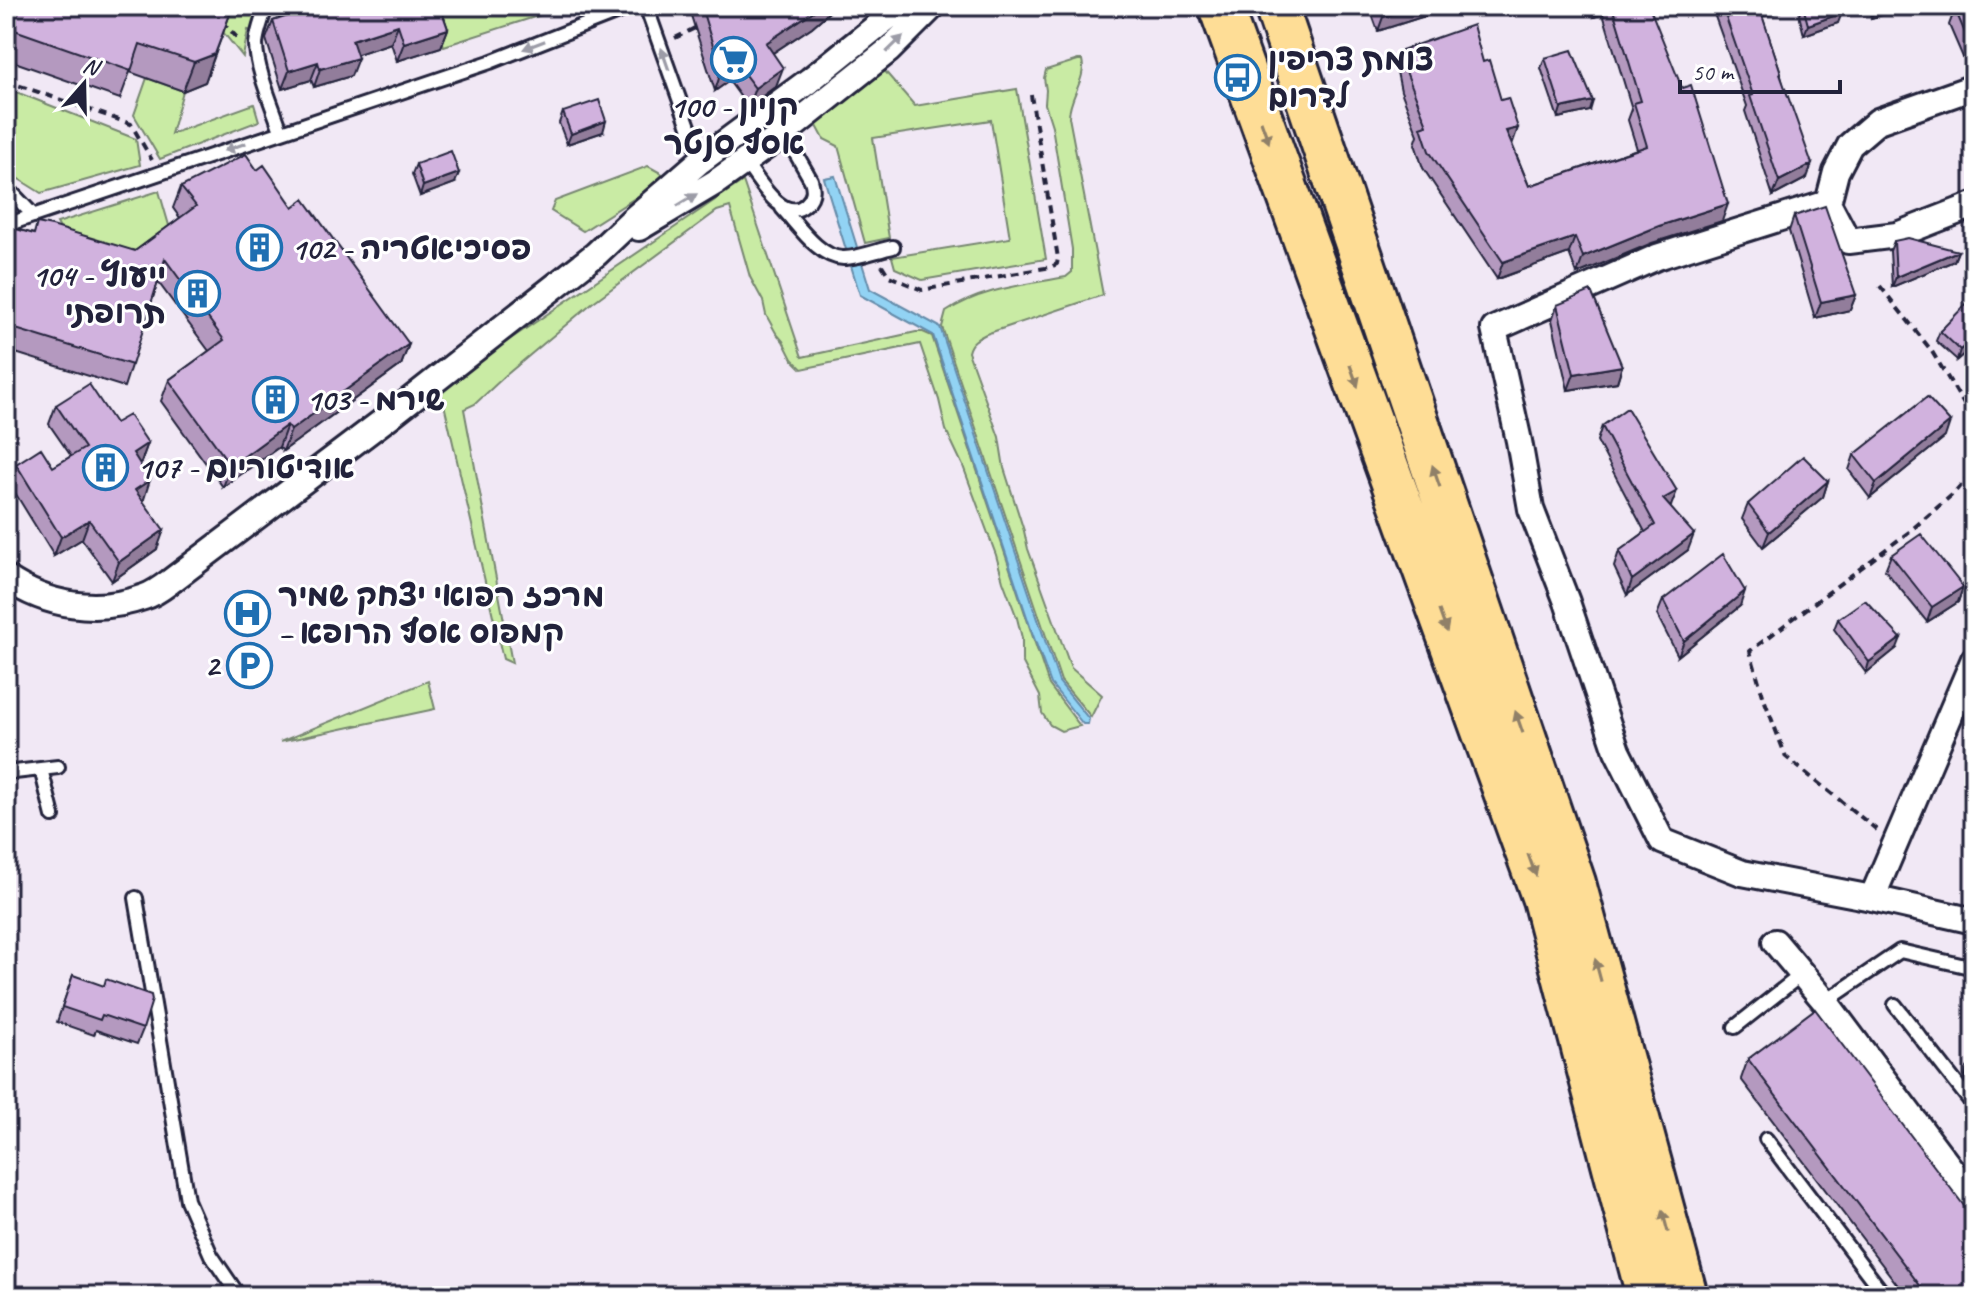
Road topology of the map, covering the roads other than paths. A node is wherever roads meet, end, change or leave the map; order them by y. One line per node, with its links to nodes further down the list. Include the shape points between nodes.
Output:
1 (266, 6): 10 (lane, via 256,45)
2 (633, 6): 10 (lane, one-way to 10, via 490,62)
3 (646, 6): 12 (lane, one-way to 3)
4 (902, 6): 9 (street)
5 (933, 6): 11 (street, one-way to 5, via 889,50)
6 (1220, 6): 42 (highway, one-way to 42, via 1544,899)
7 (1276, 6): 46 (highway, one-way to 7, via 1574,883)
8 (1974, 87): 16 (street, via 1878,121 1850,145)
9 (768, 112): 11 (lane); 12 (street)
10 (281, 131): 19 (lane, one-way to 19)
11 (784, 133): 13 (street); 18 (lane, via 813,189 802,208)
12 (700, 161): 14 (lane); 22 (street)
13 (745, 162): 14 (street); 18 (lane)
14 (716, 182): 22 (street, one-way to 14)
15 (6, 189): 19 (lane)
16 (1828, 203): 17 (street, via 1848,241 1897,235); 30 (street, via 1657,257 1494,329 1531,509 1617,751 1662,841 1742,873)
17 (1974, 205)
18 (780, 206): 21 (lane, via 825,253 845,258)
19 (34, 216): 20 (lane)
20 (6, 225)
21 (893, 247)
22 (596, 254): 23 (street, via 228,540 147,596 120,604 68,605 41,598)
23 (6, 578)
24 (1974, 659): 30 (street)
25 (58, 767): 26 (lane)
26 (41, 769): 27 (lane); 28 (lane)
27 (6, 773)
28 (53, 816)
29 (136, 898): 43 (lane, via 187,1200 211,1255)
30 (1872, 898): 31 (street)
31 (1974, 921)
32 (1775, 942): 34 (street)
33 (1974, 968): 35 (lane, via 1900,951)
34 (1802, 974): 35 (street); 37 (lane)
35 (1825, 1002): 41 (street)
36 (1895, 1005): 39 (lane)
37 (1735, 1027)
38 (1974, 1072): 39 (lane)
39 (1971, 1102)
40 (1766, 1139): 47 (lane)
41 (1974, 1200)
42 (1632, 1233): 44 (highway, via 1635,1265); 45 (highway)
43 (239, 1296)
44 (1628, 1296)
45 (1648, 1296)
46 (1686, 1296)
47 (1885, 1296)

